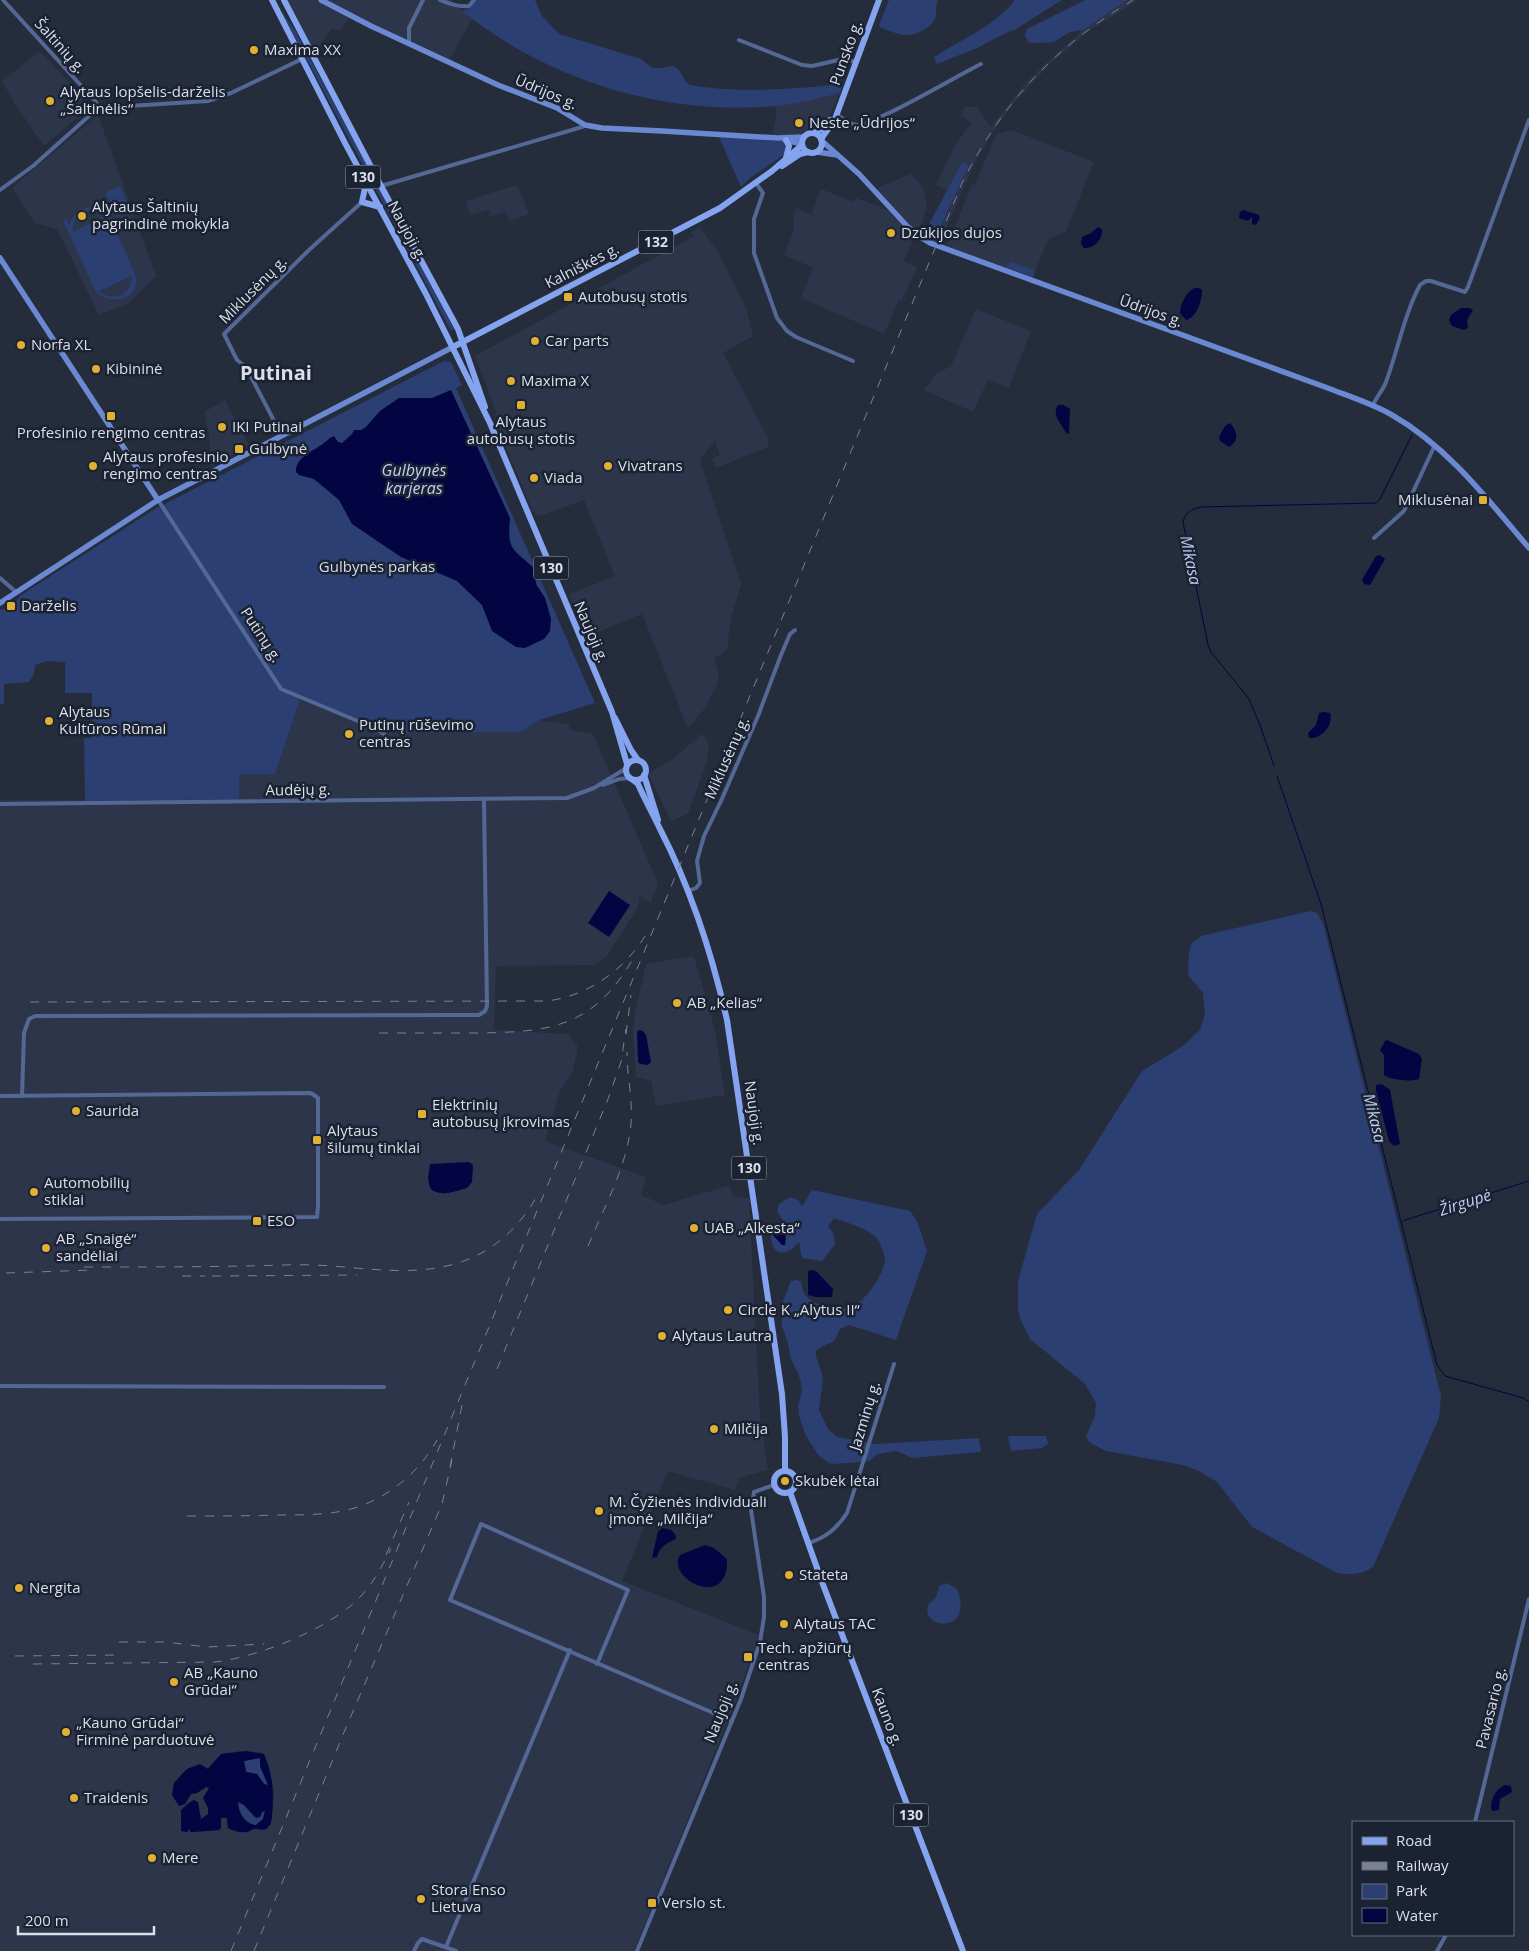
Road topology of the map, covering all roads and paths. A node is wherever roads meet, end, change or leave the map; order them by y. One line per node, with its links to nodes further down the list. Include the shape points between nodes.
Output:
1 (3, 0): 14 (street, Šaltinių g.)
2 (272, 0): 11 (main road, Naujoji g. / 130)
3 (284, 0): 31 (main road, Naujoji g. / 130)
4 (321, 0): 10 (main road, Ūdrijos g.)
5 (423, 0): 10 (street, via 409,28)
6 (440, 0): 7 (street, via 465,6)
7 (474, 0)
8 (879, 0): 12 (main road, Punsko g.)
9 (739, 40): 12 (street, via 802,65 843,59)
10 (409, 43): 17 (main road, Ūdrijos g., via 563,111)
11 (302, 59): 14 (street, via 208,101); 29 (main road, Naujoji g. / 130)
12 (856, 62): 15 (main road, Punsko g.)
13 (981, 64): 15 (street, via 888,114 859,125)
14 (98, 108): 32 (street, via 33,166)
15 (836, 114): 18 (main road, Punsko g., via 822,129); 22 (main road, Punsko g.)
16 (1529, 120): 39 (street, via 1468,288 1465,292 1431,281 1420,285 1386,381)
17 (585, 125): 20 (main road, Ūdrijos g.); 31 (street)
18 (813, 133): 19 (main road, Punsko g.); 22 (main road)
19 (804, 137): 20 (main road, Ūdrijos g.); 23 (main road)
20 (778, 138): 21 (main road, Ūdrijos g.)
21 (786, 140): 23 (main road, Ūdrijos g.); 27 (main road, via 789,150)
22 (822, 140): 25 (main road, Punsko g.); 26 (main road, Ūdrijos g.)
23 (802, 145): 24 (main road); 27 (main road, Kalniškės g. / 132)
24 (808, 152): 25 (main road, 132); 28 (main road, Kalniškės g. / 132)
25 (817, 152): 26 (main road)
26 (839, 156): 39 (main road, Ūdrijos g., via 914,232 936,246)
27 (785, 159): 28 (main road, Kalniškės g. / 132)
28 (772, 171): 30 (main road, Kalniškės g. / 132)
29 (366, 182): 33 (main road); 34 (main road, Naujoji g. / 130)
30 (756, 183): 36 (main road, Kalniškės g. / 132, via 720,208); 38 (street, via 763,193 754,219 754,253 777,318 796,337)
31 (381, 186): 36 (main road, Naujoji g. / 130)
32 (0, 190)
33 (362, 202): 34 (main road); 41 (street, Miklusėnų g., via 224,334 237,360 246,367)
34 (380, 207): 37 (main road, Naujoji g. / 130)
35 (0, 258): 43 (main road)
36 (463, 342): 37 (main road, Kalniškės g. / 132); 40 (main road, Naujoji g.)
37 (453, 347): 40 (main road, Naujoji g. / 130); 41 (main road)
38 (853, 361)
39 (1373, 406): 42 (main road, Ūdrijos g.)
40 (490, 423): 50 (main road, Naujoji g. / 130)
41 (282, 436): 43 (main road)
42 (1435, 445): 44 (street, via 1404,511); 45 (main road, Ūdrijos g.)
43 (158, 500): 47 (main road); 51 (street, Putinų g., via 281,689)
44 (1374, 538)
45 (1529, 548)
46 (0, 578): 47 (street)
47 (16, 592): 48 (main road)
48 (0, 602)
49 (795, 630): 60 (street, Miklusėnų g., via 790,634 758,716 704,836 697,861 700,883)
50 (612, 712): 52 (main road, Naujoji g. / 130); 53 (main road, Naujoji g. / 130)
51 (384, 734)
52 (638, 760): 53 (main road, via 632,760); 54 (main road, 130, via 645,767)
53 (626, 767): 55 (main road, 130); 56 (street, Audėjų g.)
54 (644, 775): 55 (main road); 59 (main road, Naujoji g. / 130)
55 (632, 779): 56 (street, Audėjų g.); 59 (main road, Naujoji g. / 130, via 638,784)
56 (594, 788): 57 (street, Audėjų g., via 567,798)
57 (484, 800): 58 (street, Audėjų g.); 62 (street, via 485,1011 478,1015 35,1016 29,1019 24,1033)
58 (0, 804)
59 (660, 829): 60 (main road, Naujoji g. / 130)
60 (688, 892): 67 (main road, Naujoji g. / 130, via 710,954 731,1042 782,1394)
61 (0, 1096): 62 (street)
62 (22, 1096): 63 (street, via 311,1093 318,1098 317,1217)
63 (0, 1220)
64 (894, 1364): 70 (street, Jazminų g., via 847,1513 830,1533)
65 (0, 1386): 66 (street)
66 (384, 1387)
67 (785, 1470): 68 (main road, via 776,1475); 69 (main road, 130, via 792,1472 796,1481)
68 (774, 1485): 69 (main road, via 780,1492); 74 (street, Naujoji g., via 754,1492 751,1502 764,1617 760,1642)
69 (790, 1492): 70 (main road, Kauno g. / 130)
70 (808, 1544): 81 (main road, Kauno g. / 130)
71 (1529, 1599): 75 (street, Pavasario g.)
72 (570, 1650): 73 (street); 73 (street, via 450,1600 481,1524 628,1590); 77 (street)
73 (597, 1664): 74 (street)
74 (732, 1721): 80 (street, Naujoji g.)
75 (1475, 1821)
76 (1445, 1936): 82 (street)
77 (446, 1947): 78 (street, via 422,1939); 79 (street)
78 (414, 1951)
79 (456, 1951)
80 (637, 1951)
81 (963, 1951)
82 (1437, 1951)

